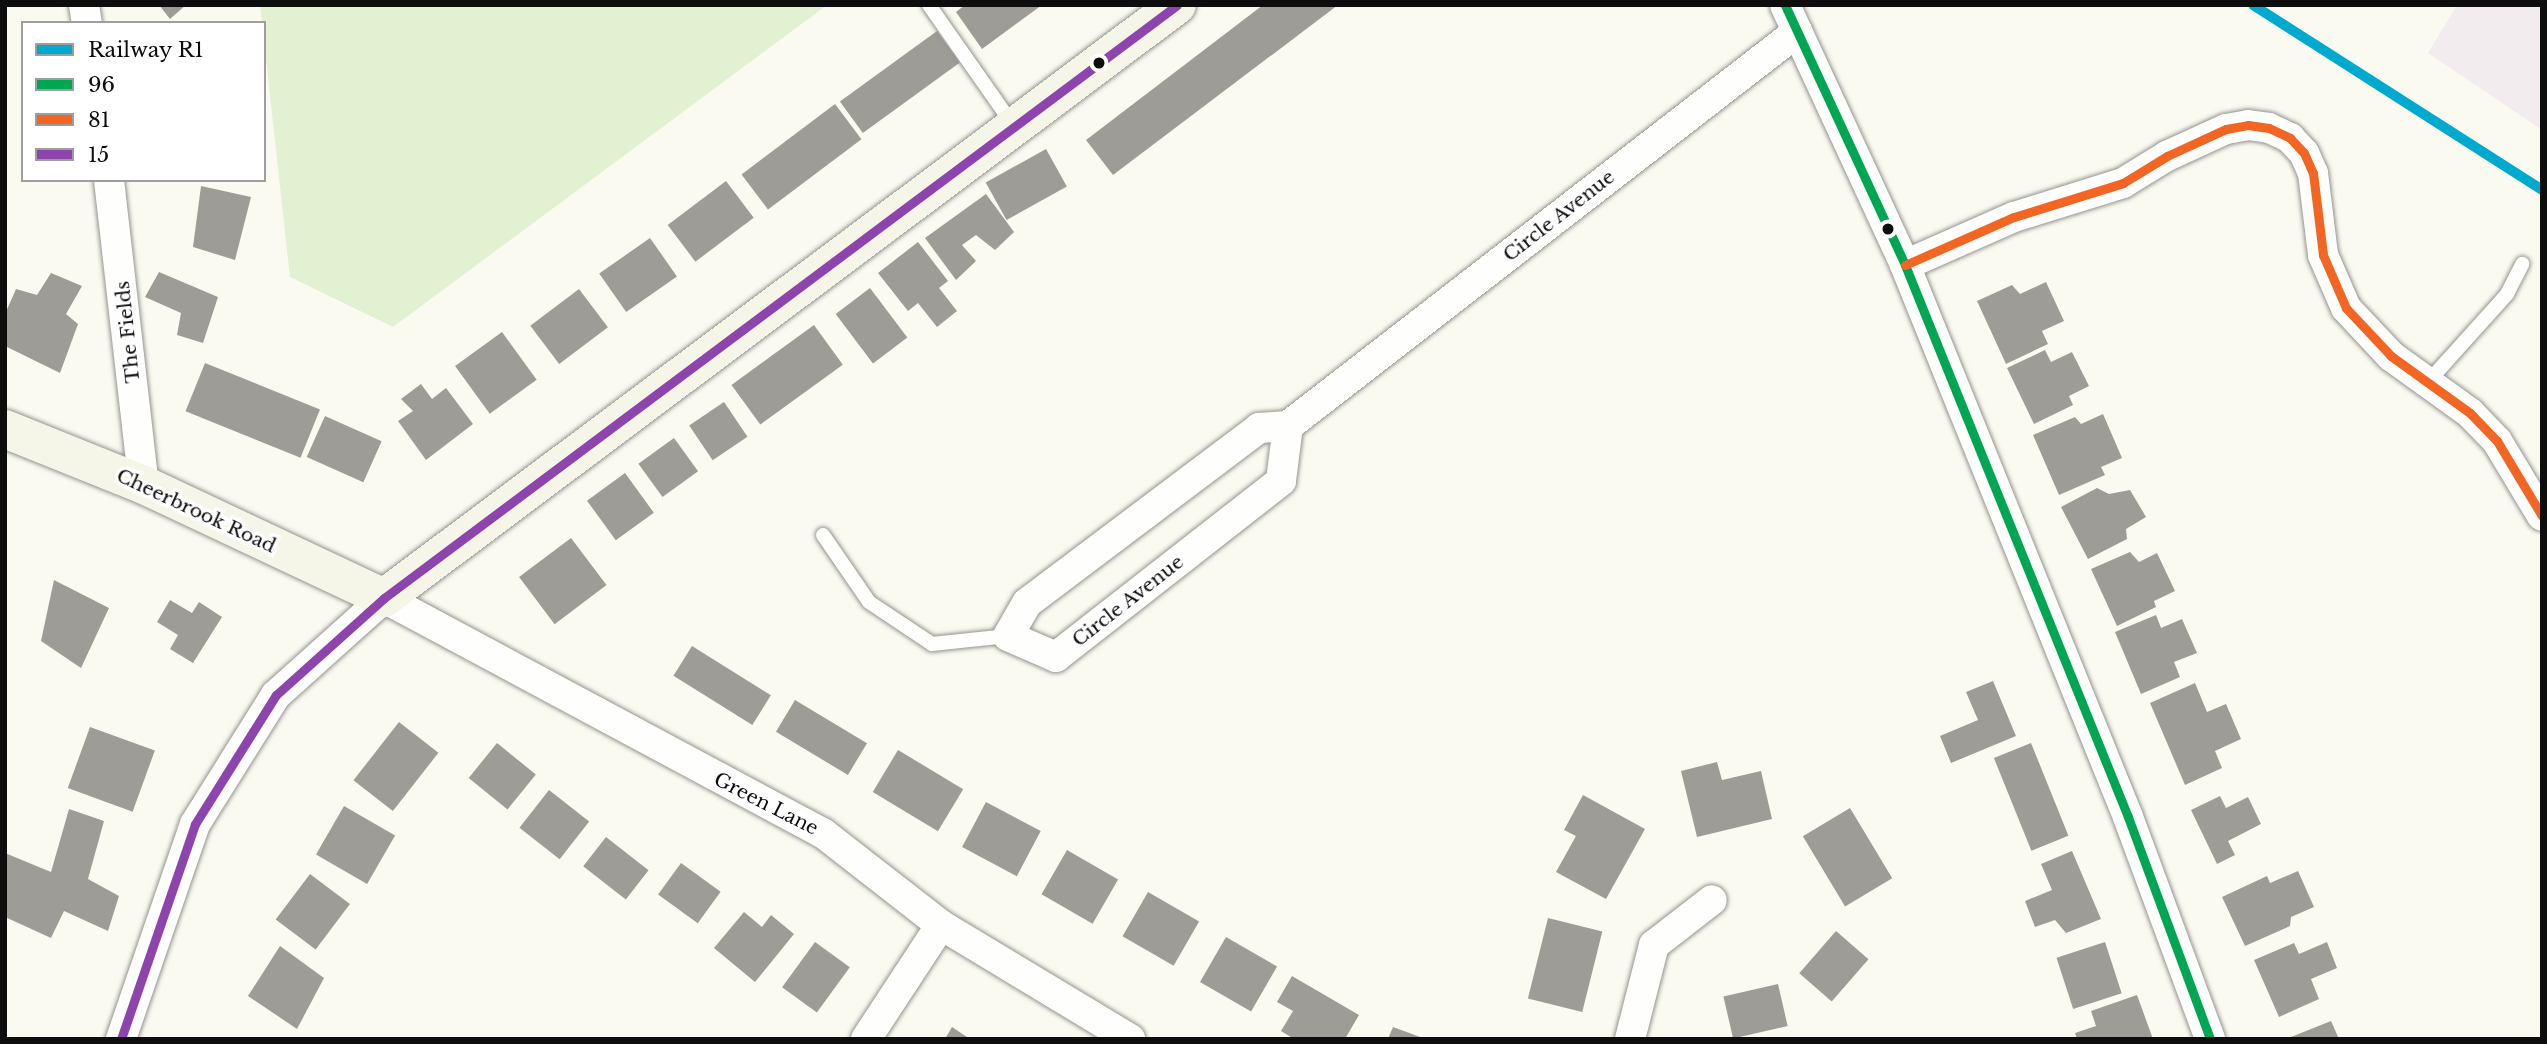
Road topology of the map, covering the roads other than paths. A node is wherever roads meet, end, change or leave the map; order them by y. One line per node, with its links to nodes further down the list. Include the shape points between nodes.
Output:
1 (929, 5): 4 (lane)
2 (1177, 5): 4 (street)
3 (1791, 18): 7 (street); 9 (street, Circle Avenue)
4 (1013, 125): 14 (street)
5 (108, 182): 11 (street, The Fields)
6 (2522, 264): 8 (lane, via 2507,294)
7 (1905, 265): 8 (street, via 2014,217 2123,183 2226,129 2269,128 2290,138 2304,153 2312,173 2323,255 2346,308 2366,333); 22 (street, via 2128,817)
8 (2427, 383): 12 (street, via 2470,413 2497,441)
9 (1288, 426): 15 (street, Circle Avenue, via 1259,428 1027,603); 15 (street, Circle Avenue, via 1281,481 1056,657)
10 (5, 429): 11 (street, Cheerbrook Road)
11 (144, 485): 14 (street, Cheerbrook Road)
12 (2542, 516)
13 (823, 534): 15 (lane, via 869,602 932,644)
14 (384, 598): 17 (street, Green Lane, via 824,834); 18 (street, via 276,695 195,824)
15 (1008, 636)
16 (1712, 900): 21 (street, via 1654,945)
17 (941, 925): 19 (street); 20 (street, Green Lane)
18 (121, 1039)
19 (866, 1039)
20 (1130, 1039)
21 (1630, 1039)
22 (2210, 1039)

